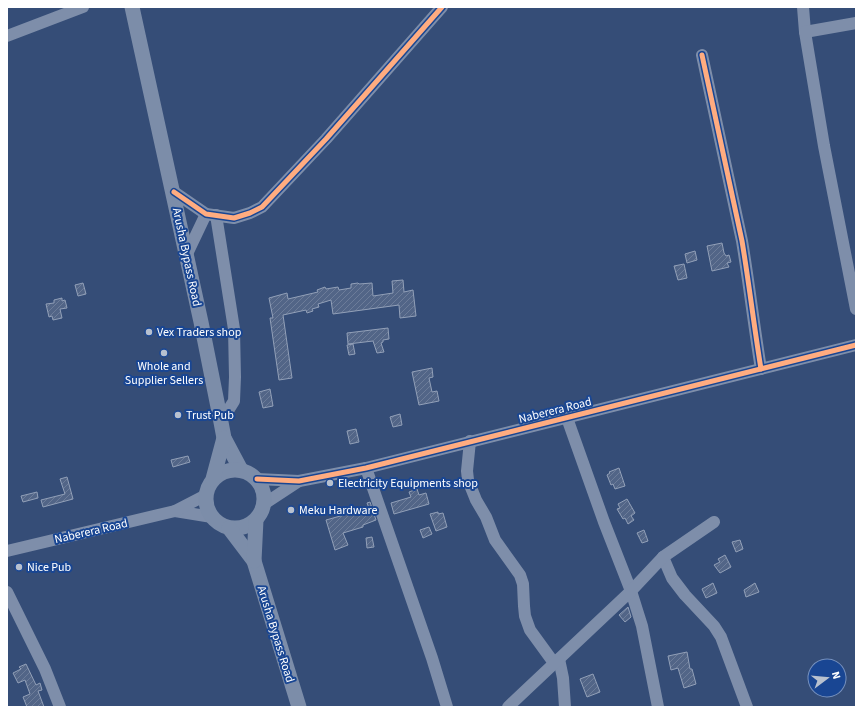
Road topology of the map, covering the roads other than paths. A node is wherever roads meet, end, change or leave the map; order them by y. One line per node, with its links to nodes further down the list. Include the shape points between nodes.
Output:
1 (83, 7): 7 (street)
2 (132, 7): 9 (main road, Arusha Bypass Road)
3 (442, 7): 10 (street, via 268,202 243,216 234,218)
4 (803, 7): 6 (street)
5 (856, 23): 6 (street)
6 (806, 32): 12 (street, via 824,146)
7 (7, 36)
8 (702, 54): 14 (street, via 742,241)
9 (174, 192): 10 (street); 11 (main road, Arusha Bypass Road)
10 (211, 215): 11 (street); 15 (street, via 234,329 234,401)
11 (186, 256): 15 (main road, Arusha Bypass Road)
12 (856, 309)
13 (856, 345): 14 (street, Naberera Road)
14 (761, 369): 16 (street, Naberera Road)
15 (220, 416): 17 (main road, Arusha Bypass Road)
16 (567, 418): 18 (street, Naberera Road); 34 (street, via 604,522)
17 (224, 438): 20 (main road, Arusha Bypass Road); 22 (main road, Arusha Bypass Road)
18 (470, 441): 19 (street, Naberera Road); 36 (street, via 468,480 496,540 520,575 525,616 530,630)
19 (366, 468): 23 (street, Naberera Road); 39 (street)
20 (241, 470): 21 (main road); 22 (main road, via 230,469)
21 (257, 478): 23 (street, Naberera Road); 25 (main road, via 262,486)
22 (213, 479): 24 (main road, Arusha Bypass Road)
23 (299, 481): 25 (street, Naberera Road)
24 (206, 495): 26 (street, Naberera Road); 27 (main road)
25 (264, 504): 28 (main road, Arusha Bypass Road)
26 (175, 511): 27 (street, Naberera Road); 31 (street, Naberera Road)
27 (212, 517): 30 (main road, Arusha Bypass Road, via 219,524)
28 (256, 520): 30 (main road, via 239,528); 33 (main road, Arusha Bypass Road)
29 (714, 522): 32 (street)
30 (229, 528): 33 (main road, Arusha Bypass Road)
31 (7, 551)
32 (663, 557): 34 (street); 43 (street, via 672,578 714,626)
33 (254, 561): 38 (main road, Arusha Bypass Road)
34 (632, 590): 36 (street); 42 (street)
35 (7, 592): 37 (street, via 45,669)
36 (557, 661): 40 (street); 41 (street, via 563,678)
37 (60, 707)
38 (299, 707)
39 (447, 707)
40 (508, 707)
41 (565, 707)
42 (658, 707)
43 (747, 707)

